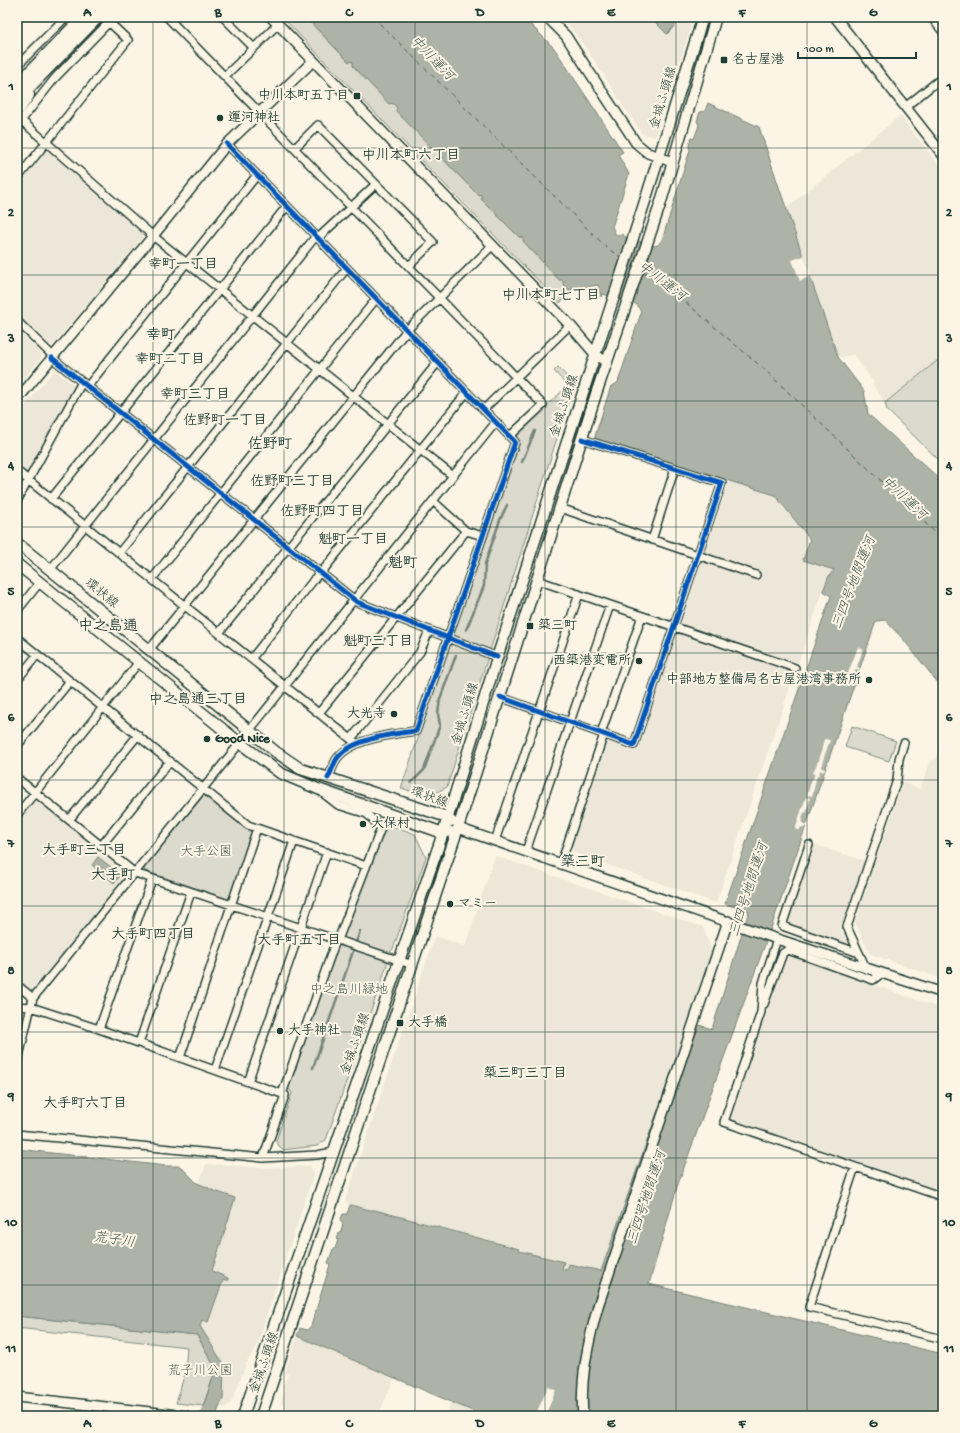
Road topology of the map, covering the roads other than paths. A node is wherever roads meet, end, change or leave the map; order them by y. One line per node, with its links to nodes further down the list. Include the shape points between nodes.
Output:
1 (66, 17): 17 (street)
2 (84, 17): 18 (highway)
3 (97, 17): 18 (highway)
4 (167, 17): 19 (street)
5 (223, 17): 15 (street)
6 (271, 17): 13 (street)
7 (547, 17): 31 (street, via 574,47 636,143)
8 (716, 17): 32 (main road, 金城ふ頭線)
9 (834, 17): 24 (street)
10 (931, 17): 14 (street)
11 (112, 19): 26 (street); 27 (street, via 128,40)
12 (701, 21): 31 (main road, 金城ふ頭線)
13 (278, 24): 15 (street); 16 (street)
14 (943, 32)
15 (254, 48): 19 (street)
16 (313, 61): 25 (street); 40 (street)
17 (17, 66)
18 (38, 71): 21 (highway); 22 (highway); 23 (highway); 26 (highway)
19 (225, 76): 25 (street)
20 (943, 76): 24 (street)
21 (17, 80)
22 (17, 86)
23 (17, 99)
24 (905, 107): 30 (street)
25 (260, 112): 28 (street); 29 (street)
26 (19, 119): 27 (street)
27 (46, 143): 34 (street); 38 (street)
28 (227, 144): 33 (street); 38 (street)
29 (295, 148): 35 (street, via 318,125); 37 (street)
30 (943, 155)
31 (659, 158): 32 (street); 52 (main road, 金城ふ頭線)
32 (672, 162): 55 (main road, 金城ふ頭線, via 660,205)
33 (257, 175): 36 (street); 41 (street)
34 (17, 179)
35 (376, 184): 37 (street); 42 (street, via 433,242)
36 (287, 206): 39 (street); 44 (street)
37 (352, 207): 39 (street); 42 (street)
38 (153, 236): 41 (street); 53 (street)
39 (317, 237): 43 (street); 47 (street)
40 (492, 246): 45 (street); 49 (street)
41 (186, 263): 44 (street); 58 (street)
42 (409, 266): 45 (street)
43 (347, 268): 46 (street); 51 (street)
44 (220, 289): 47 (street); 63 (street)
45 (439, 298): 50 (street); 57 (street)
46 (376, 299): 50 (street); 56 (street)
47 (253, 316): 51 (street); 68 (street)
48 (17, 321): 53 (street)
49 (570, 326): 52 (street); 57 (street)
50 (407, 330): 54 (street); 60 (street)
51 (287, 343): 56 (street); 70 (street)
52 (595, 354): 55 (street); 110 (main road, 金城ふ頭線)
53 (53, 357): 58 (street); 61 (street)
54 (438, 362): 59 (street); 65 (street)
55 (606, 362): 67 (main road, 金城ふ頭線)
56 (320, 370): 60 (street); 75 (street)
57 (516, 378): 62 (street); 66 (street, via 543,405)
58 (85, 384): 63 (street); 74 (street)
59 (467, 392): 62 (street); 69 (street)
60 (353, 396): 65 (street); 80 (street)
61 (17, 400)
62 (484, 409): 64 (street)
63 (120, 413): 68 (street); 76 (street)
64 (496, 422): 66 (street); 73 (street)
65 (388, 424): 69 (street); 86 (street)
66 (510, 436): 83 (street, via 515,442)
67 (582, 439): 71 (street); 79 (main road, 金城ふ頭線)
68 (154, 440): 70 (street); 81 (street)
69 (420, 450): 73 (street); 91 (street)
70 (188, 467): 75 (street); 87 (street)
71 (675, 468): 84 (street); 88 (street, via 722,483)
72 (17, 471): 74 (street)
73 (453, 476): 78 (street)
74 (28, 480): 76 (street); 77 (street)
75 (221, 493): 80 (street); 93 (street)
76 (51, 499): 81 (street)
77 (17, 501)
78 (433, 501): 82 (street); 97 (street)
79 (560, 508): 84 (street); 94 (main road, 金城ふ頭線)
80 (254, 520): 86 (street); 99 (street)
81 (85, 526): 87 (street); 90 (street)
82 (466, 531): 83 (street); 102 (street)
83 (483, 536): 107 (street)
84 (652, 540): 88 (street)
85 (17, 544): 90 (main road, 環状線)
86 (288, 547): 91 (street); 105 (street)
87 (118, 553): 93 (street)
88 (698, 555): 92 (street); 103 (street)
89 (17, 564): 95 (main road)
90 (50, 570): 108 (main road, 環状線)
91 (320, 573): 97 (street); 111 (street)
92 (756, 575)
93 (152, 579): 99 (street)
94 (537, 580): 96 (street); 117 (main road, 金城ふ頭線)
95 (40, 582): 100 (street); 112 (main road)
96 (579, 594): 98 (street); 119 (street)
97 (354, 600): 102 (street); 116 (street)
98 (610, 605): 101 (street); 121 (street)
99 (184, 606): 105 (street); 108 (street)
100 (17, 611)
101 (642, 616): 103 (street); 123 (street)
102 (396, 618): 104 (street); 120 (street)
103 (674, 626): 113 (street); 123 (street, via 634,745)
104 (429, 631): 107 (street); 125 (street, via 420,652)
105 (219, 633): 111 (street)
106 (17, 638): 109 (street)
107 (448, 638): 110 (street); 128 (street, via 416,731 390,734)
108 (149, 650): 122 (main road, 環状線)
109 (37, 655): 114 (street); 115 (street)
110 (497, 658): 137 (main road, 金城ふ頭線)
111 (252, 659): 116 (street)
112 (139, 662): 118 (street); 126 (main road)
113 (795, 668)
114 (17, 680)
115 (70, 681): 118 (street); 129 (street)
116 (285, 686): 120 (street); 122 (street)
117 (500, 697): 119 (street); 140 (main road, 金城ふ頭線)
118 (103, 707): 124 (street); 135 (street)
119 (540, 711): 121 (street); 143 (street)
120 (319, 713): 125 (street)
121 (571, 722): 123 (street); 146 (street)
122 (249, 731): 126 (street); 132 (main road, 環状線, via 301,769)
123 (603, 733): 148 (street)
124 (138, 735): 130 (street); 138 (street)
125 (350, 739): 128 (street)
126 (240, 743): 133 (street); 134 (main road, via 280,773)
127 (904, 743): 159 (street, via 897,780 847,927)
128 (357, 744): 132 (street, via 336,760)
129 (17, 746)
130 (170, 761): 133 (street); 145 (street)
131 (17, 778): 135 (street)
132 (328, 778): 137 (main road, 環状線)
133 (204, 788): 139 (street, via 248,825); 150 (street)
134 (318, 789): 141 (main road); 149 (street, via 338,805 367,814 381,828)
135 (35, 793): 136 (street); 138 (street)
136 (17, 815)
137 (447, 817): 140 (main road, 環状線); 141 (main road, 金城ふ頭線)
138 (69, 820): 145 (street)
139 (257, 828): 142 (street); 153 (street)
140 (458, 828): 141 (main road, 環状線); 143 (street); 161 (main road, 金城ふ頭線)
141 (443, 833): 160 (main road, 金城ふ頭線)
142 (294, 841): 147 (street); 154 (street)
143 (495, 841): 146 (street)
144 (809, 845): 159 (street, via 782,926)
145 (101, 846): 150 (street)
146 (526, 851): 148 (street)
147 (327, 852): 149 (street); 156 (street)
148 (561, 863): 155 (street)
149 (366, 866): 158 (street)
150 (135, 873): 151 (street); 166 (street)
151 (152, 879): 152 (street); 170 (street)
152 (191, 892): 153 (street); 171 (street)
153 (232, 905): 154 (street); 172 (street)
154 (268, 917): 156 (street); 174 (street)
155 (728, 922): 157 (street); 188 (street, via 598,1306 582,1382)
156 (300, 928): 158 (street); 175 (street)
157 (777, 939): 162 (street); 169 (street, via 763,983)
158 (340, 941): 160 (street); 176 (street)
159 (859, 953): 162 (street)
160 (399, 961): 161 (street); 178 (main road, 金城ふ頭線)
161 (413, 965): 187 (main road, 金城ふ頭線)
162 (866, 968): 163 (street)
163 (882, 973): 165 (street); 169 (street, via 873,980 788,950 783,953)
164 (17, 985): 166 (street)
165 (943, 993)
166 (33, 998): 168 (street)
167 (17, 1006): 168 (street)
168 (31, 1007): 170 (street); 173 (street)
169 (762, 1012): 180 (street, via 724,1122)
170 (99, 1029): 171 (street)
171 (139, 1043): 172 (street)
172 (180, 1058): 174 (street)
173 (17, 1065)
174 (215, 1070): 175 (street)
175 (248, 1082): 176 (street)
176 (282, 1094): 179 (street, via 285,1095)
177 (17, 1134): 179 (street)
178 (334, 1152): 179 (street); 186 (main road, 金城ふ頭線)
179 (263, 1158)
180 (855, 1167): 181 (street); 182 (street, via 809,1307)
181 (943, 1197)
182 (943, 1339)
183 (17, 1397): 184 (street)
184 (140, 1414): 185 (street)
185 (186, 1416)
186 (243, 1416)
187 (261, 1416)
188 (583, 1416)

